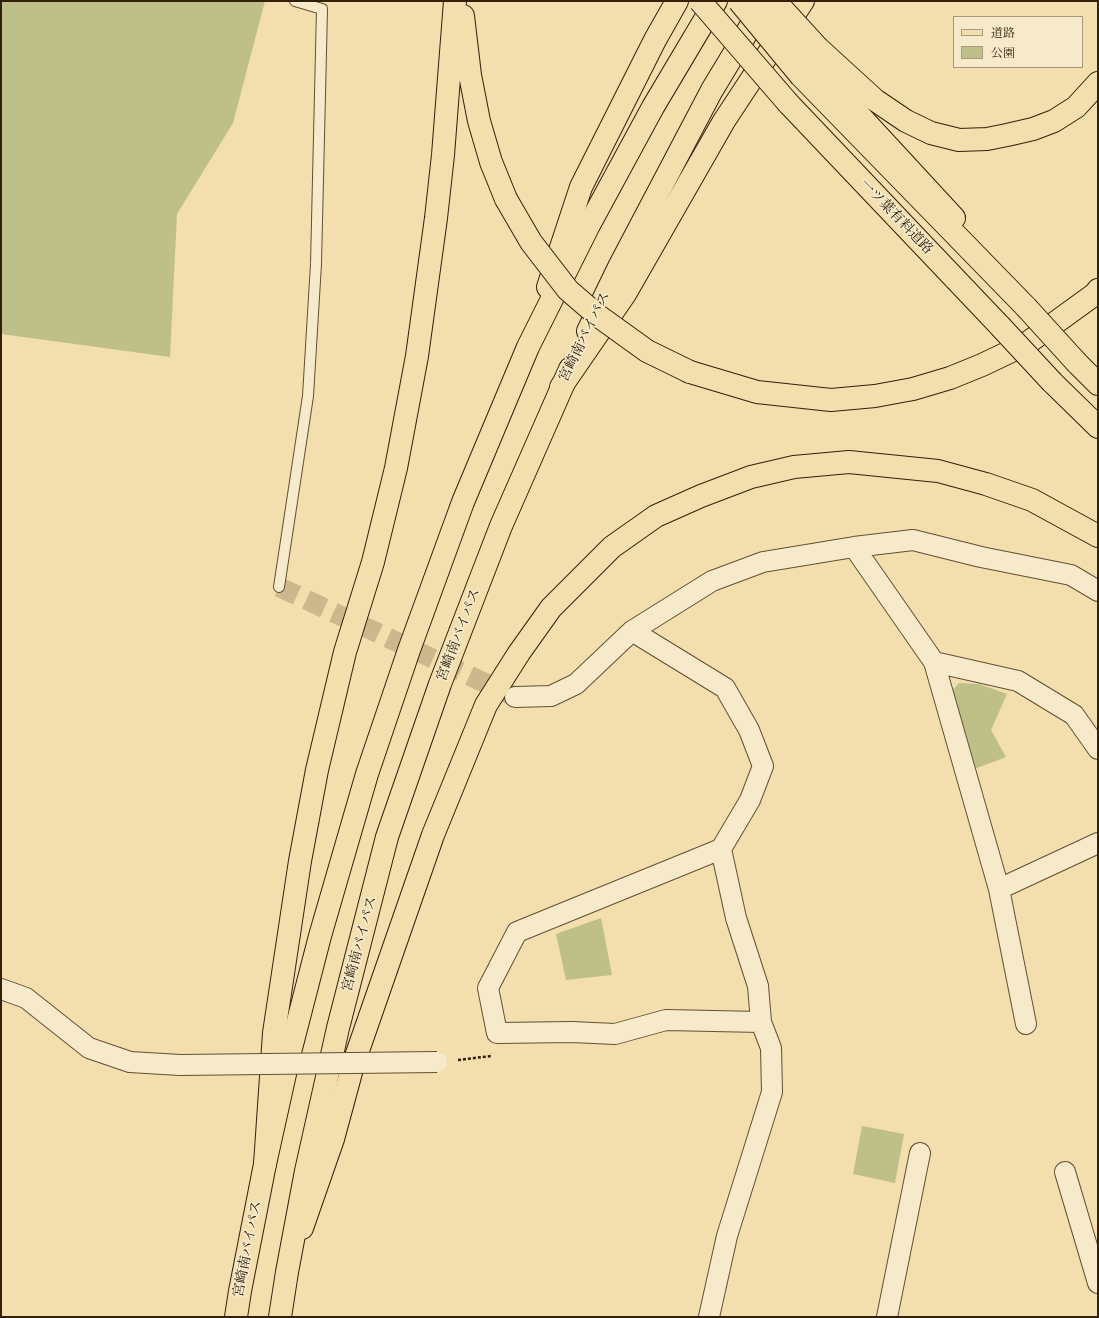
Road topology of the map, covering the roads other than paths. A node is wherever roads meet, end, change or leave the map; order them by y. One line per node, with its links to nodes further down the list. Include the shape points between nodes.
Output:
1 (295, 1): 21 (lane, via 322,9 316,264 308,396)
2 (455, 1): 35 (main road, via 443,155 417,356 396,468 373,562 345,652 317,770 300,861 274,1034)
3 (462, 1): 14 (main road, bridge, via 470,75 479,121 491,162 506,198 532,242 568,290 597,315 647,351 690,372 757,392 831,400 913,389 950,378 1026,344)
4 (677, 1): 15 (main road, via 581,187)
5 (700, 1): 18 (main road, 一ツ葉有料道路, bridge, via 788,104 1052,382)
6 (716, 1): 15 (main road, 宮崎南バイパス, via 649,114 589,225)
7 (739, 1): 12 (main road, bridge)
8 (761, 1): 12 (main road, bridge)
9 (766, 1): 17 (main road, 宮崎南バイパス, via 712,90 620,265)
10 (775, 1): 12 (main road, bridge)
11 (803, 1): 17 (main road, via 724,122 625,294)
12 (810, 62): 13 (main road, via 906,121 931,133 959,140 987,139 1033,129 1054,121 1076,107); 16 (main road, bridge, via 1026,308)
13 (1098, 83)
14 (1098, 290)
15 (528, 347): 35 (main road, 宮崎南バイパス, via 463,502 367,774 318,944)
16 (1098, 384)
17 (561, 387): 37 (main road, 宮崎南バイパス, via 501,526 442,677 387,838 338,1028 306,1171)
18 (1098, 427)
19 (1098, 536): 37 (main road, via 1032,500 986,484 938,471 849,462 794,467 751,477 656,516 612,547 551,608 486,705 433,835 353,1065 333,1139)
20 (854, 547): 22 (street, via 913,540 1071,575); 23 (street, via 763,562 712,580); 24 (street)
21 (279, 587)
22 (1098, 591)
23 (632, 631): 25 (street, via 576,684 551,696); 28 (street, via 725,688 749,730 763,766 750,800)
24 (934, 662): 26 (street, via 1018,681 1074,715); 29 (street)
25 (515, 697)
26 (1098, 749)
27 (1098, 843): 29 (street)
28 (721, 849): 31 (street, via 736,918 758,986); 31 (street, via 517,932 488,988 497,1033 615,1034 666,1020)
29 (999, 889): 32 (street)
30 (1, 989): 33 (street, bridge, via 26,998 88,1048 130,1062)
31 (761, 1022): 43 (street, via 771,1048 772,1092 727,1236)
32 (1026, 1024)
33 (437, 1062)
34 (920, 1153): 44 (street)
35 (265, 1164): 39 (main road, 宮崎南バイパス)
36 (1065, 1172): 38 (street)
37 (287, 1272): 42 (main road, 宮崎南バイパス)
38 (1098, 1283)
39 (240, 1291): 40 (main road); 41 (main road, 宮崎南バイパス)
40 (233, 1317)
41 (236, 1317)
42 (280, 1317)
43 (709, 1317)
44 (887, 1317)

